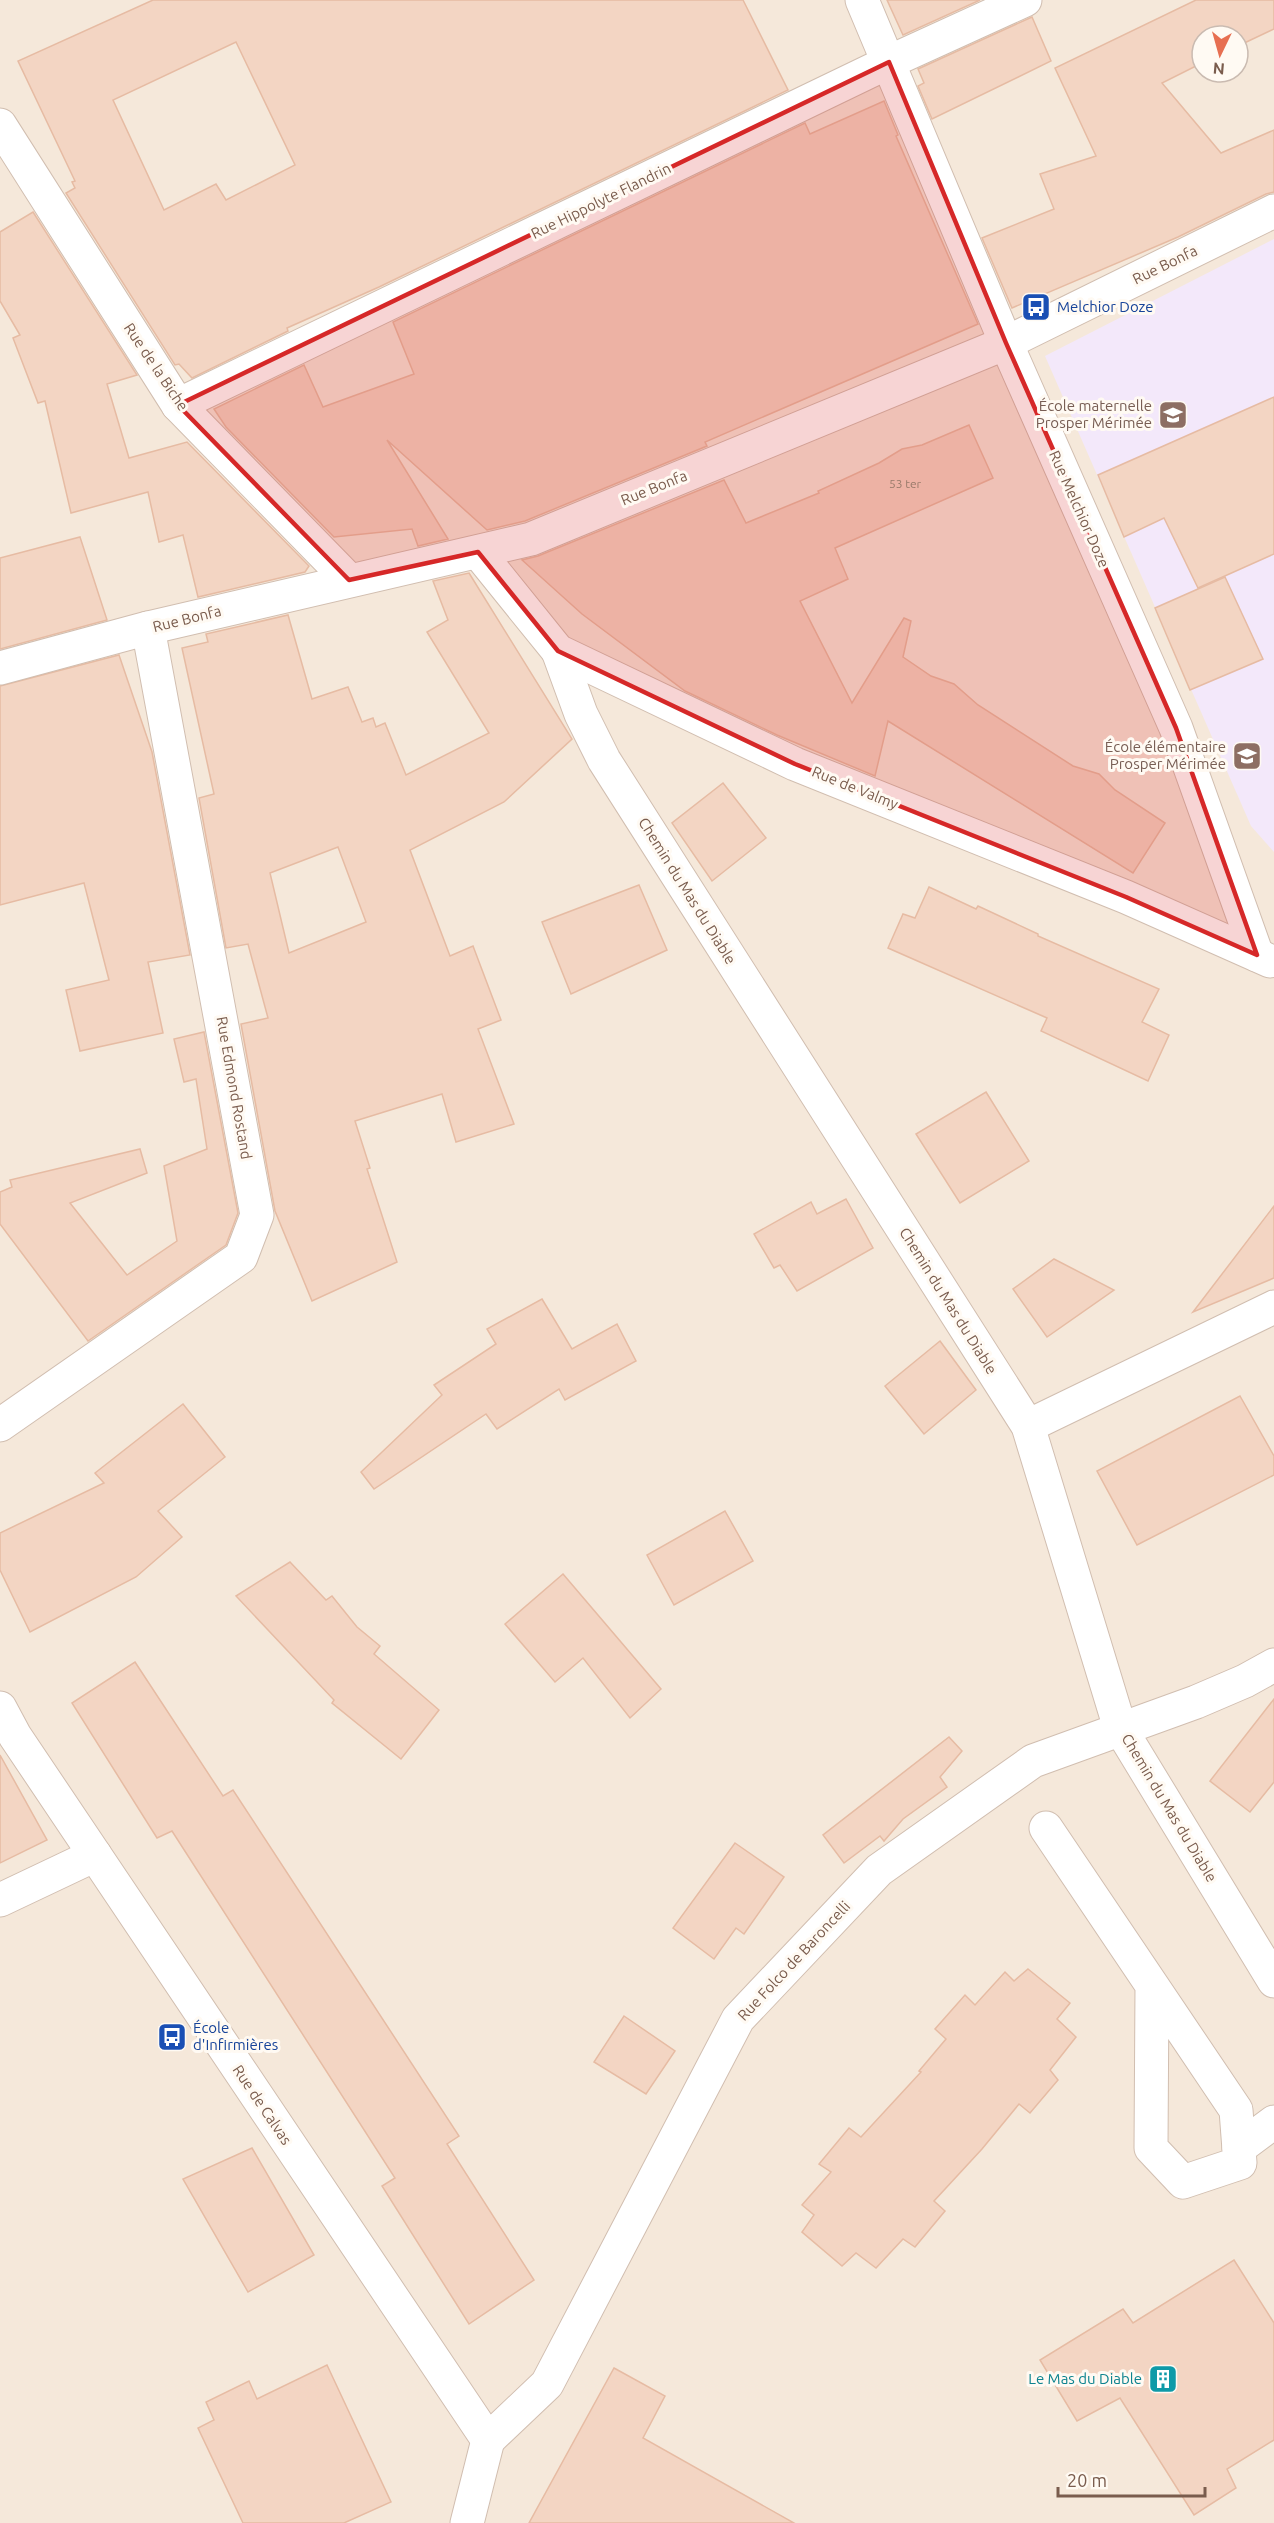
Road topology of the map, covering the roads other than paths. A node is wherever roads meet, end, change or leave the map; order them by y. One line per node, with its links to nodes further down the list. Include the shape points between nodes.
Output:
1 (862, 0): 3 (street, Rue Melchior Doze)
2 (1025, 0): 3 (street, Rue Hippolyte Flandrin)
3 (889, 62): 6 (street, Rue Melchior Doze); 7 (street, Rue Hippolyte Flandrin)
4 (0, 125): 7 (street, Rue de la Biche)
5 (1274, 211): 6 (street, Rue Bonfa)
6 (1006, 343): 8 (street, Rue Bonfa, via 531,539); 13 (street, Rue Melchior Doze, via 1176,728)
7 (178, 405): 9 (street, Rue de la Biche)
8 (478, 552): 9 (street, Rue Bonfa); 11 (street, Rue de Valmy)
9 (349, 580): 10 (street, Rue Bonfa)
10 (148, 628): 12 (street, Rue Bonfa); 15 (street, Rue Edmond Rostand, via 257,1215 241,1257)
11 (558, 651): 13 (street, Rue de Valmy, via 795,764); 16 (street, Chemin du Mas du Diable, via 581,714 604,760)
12 (0, 668)
13 (1268, 953)
14 (1274, 1307): 16 (street)
15 (0, 1425)
16 (1028, 1426): 19 (street, Chemin du Mas du Diable)
17 (1274, 1665): 19 (street, Rue Folco de Baroncelli, via 1196,1702)
18 (0, 1708): 21 (street, Rue de Calvas)
19 (1120, 1728): 23 (street, Chemin du Mas du Diable); 27 (street, Rue Folco de Baroncelli, via 1033,1761 879,1870 738,2019 547,2384)
20 (1047, 1828): 24 (street)
21 (95, 1855): 22 (street); 27 (street, Rue de Calvas)
22 (0, 1900)
23 (1274, 1981)
24 (1152, 1987): 26 (street, via 1236,2110); 26 (street, via 1151,2148 1183,2182 1240,2163)
25 (1274, 2122): 26 (street)
26 (1239, 2148)
27 (488, 2440): 28 (street)
28 (467, 2523)

